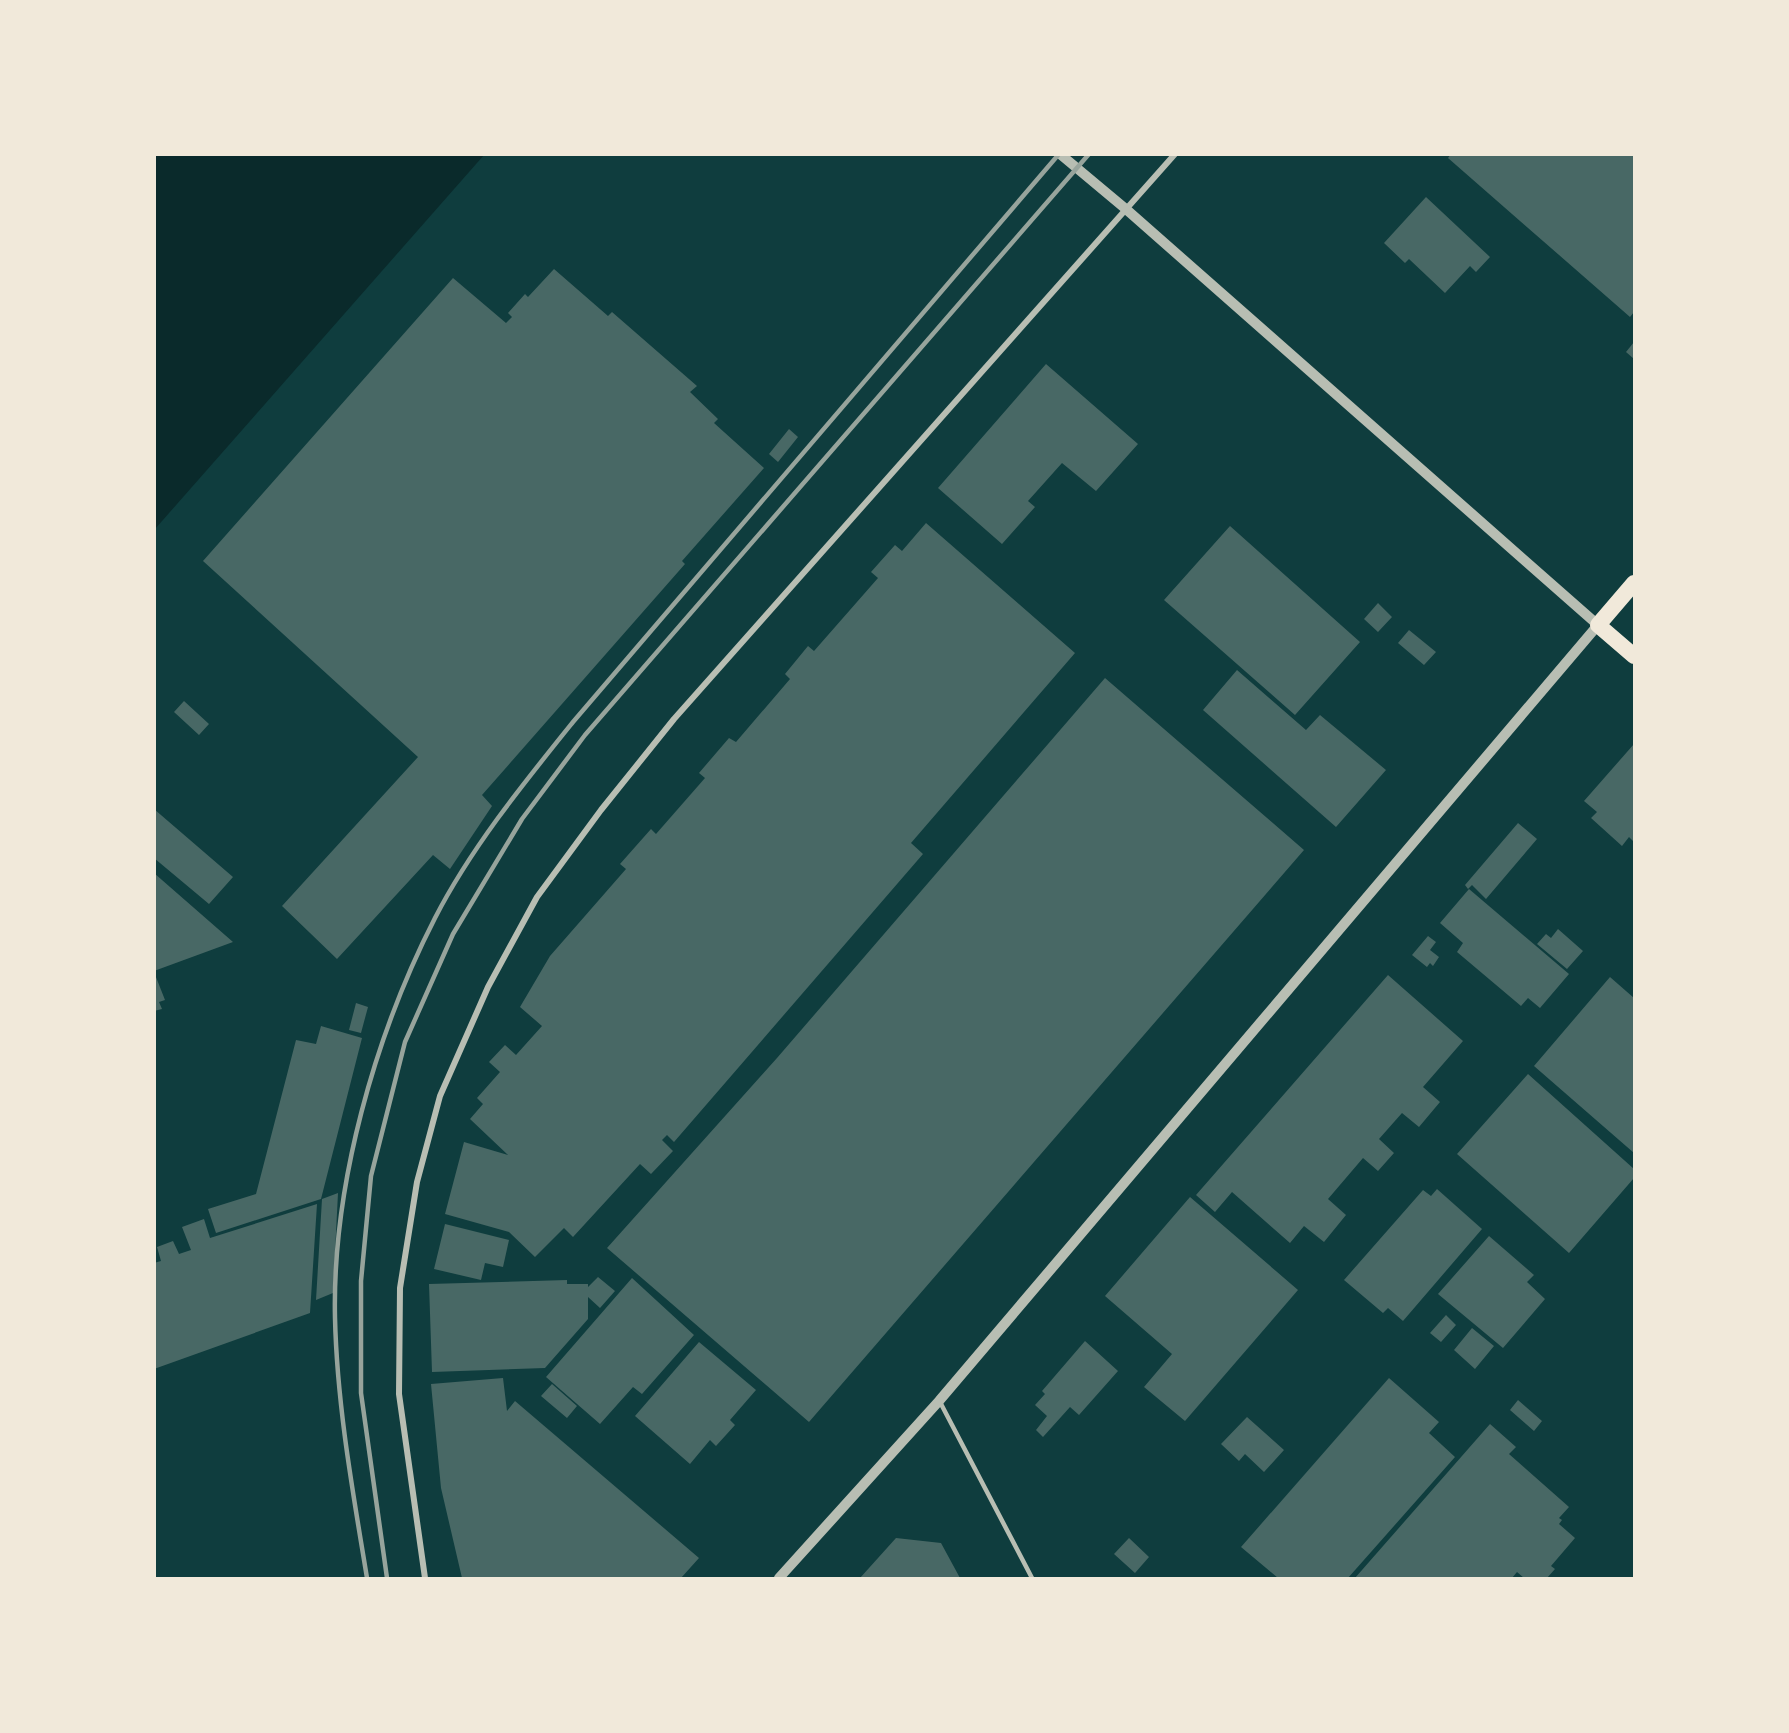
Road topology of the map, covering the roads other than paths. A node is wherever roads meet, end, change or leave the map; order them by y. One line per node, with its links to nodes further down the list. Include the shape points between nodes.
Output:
1 (1060, 154): 3 (street)
2 (1175, 154): 3 (street)
3 (1127, 210): 5 (street); 8 (street, via 674,719 537,897 488,987 440,1096 417,1182 400,1288 399,1394)
4 (1635, 583): 5 (highway)
5 (1598, 625): 6 (highway); 7 (street)
6 (1635, 656)
7 (939, 1401): 9 (street); 10 (lane)
8 (424, 1578)
9 (779, 1578)
10 (1032, 1578)

